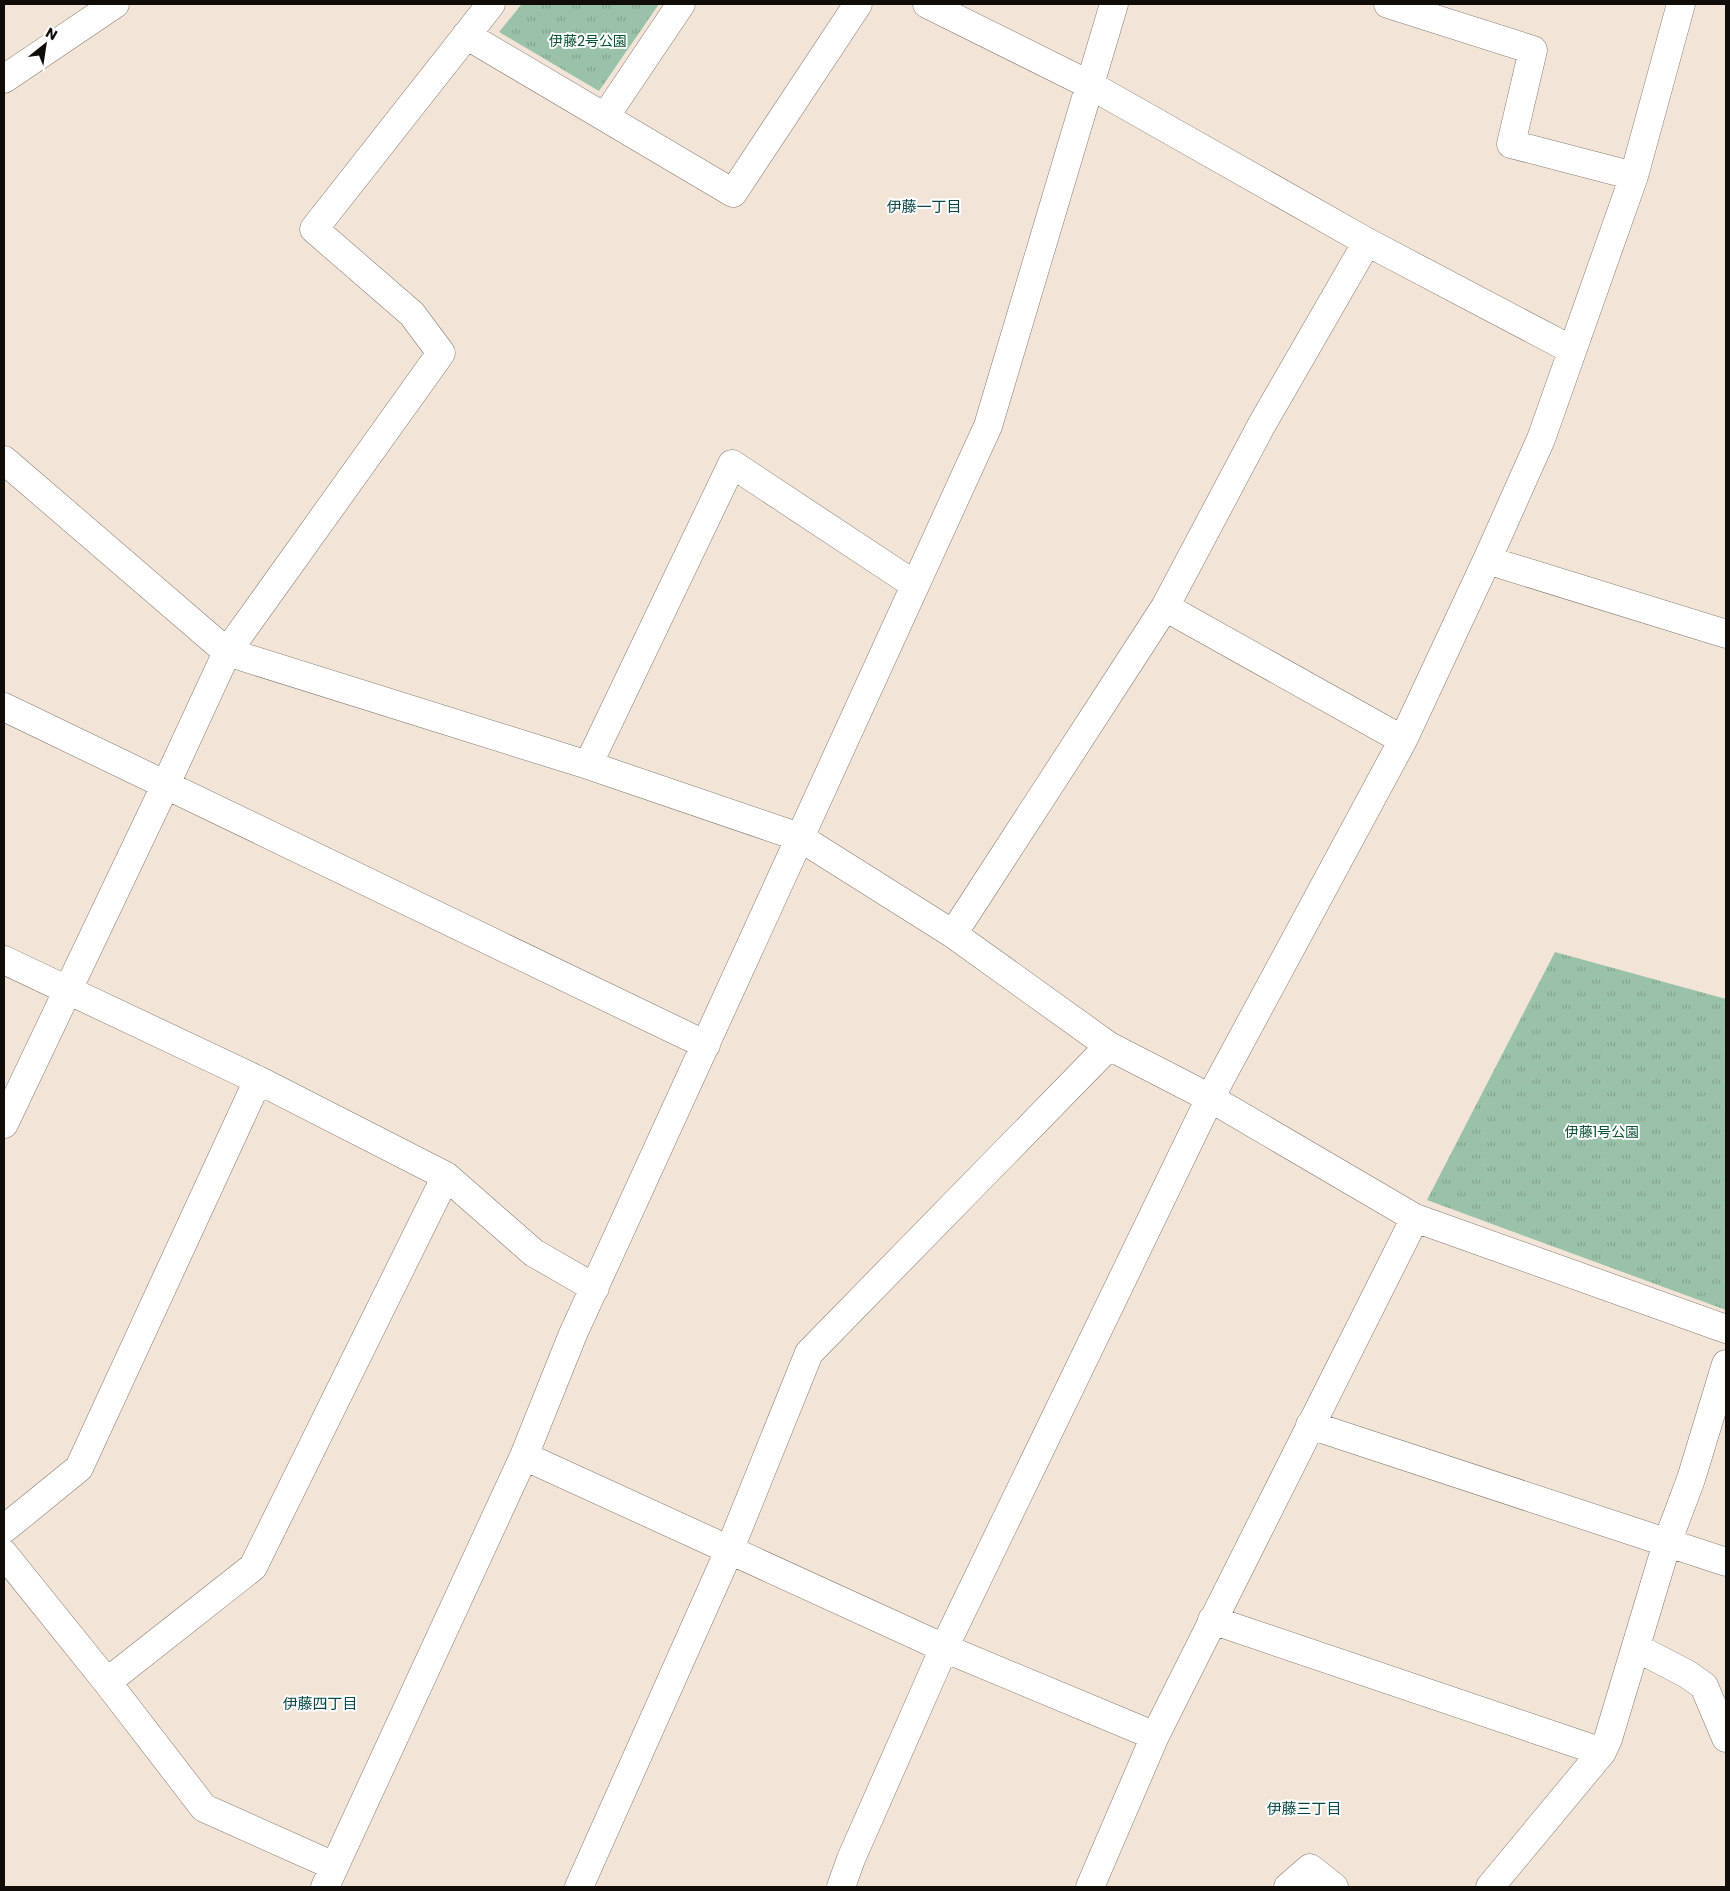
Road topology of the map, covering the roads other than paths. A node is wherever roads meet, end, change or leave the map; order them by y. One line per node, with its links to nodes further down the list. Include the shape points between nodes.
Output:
1 (114, 4): 10 (street)
2 (491, 4): 9 (street)
3 (681, 4): 12 (street)
4 (858, 4): 12 (street, via 733,193)
5 (927, 4): 11 (street)
6 (1114, 4): 11 (street)
7 (1388, 4): 13 (street, via 1532,50 1511,144)
8 (1681, 4): 13 (street)
9 (466, 35): 12 (street); 21 (street, via 314,229 412,314 441,353)
10 (4, 80)
11 (1090, 85): 14 (street); 18 (street, via 988,426)
12 (605, 117)
13 (1634, 176): 15 (street)
14 (1367, 242): 15 (street); 19 (street, via 1261,426)
15 (1572, 350): 17 (street, via 1541,439)
16 (4, 460): 21 (street)
17 (1487, 560): 20 (street); 23 (street)
18 (915, 585): 24 (street, via 732,464); 26 (street)
19 (1165, 607): 23 (street); 27 (street)
20 (1726, 634)
21 (227, 652): 24 (street); 25 (street)
22 (4, 707): 25 (street)
23 (1403, 740): 33 (street)
24 (588, 765): 26 (street)
25 (166, 784): 29 (street); 30 (street)
26 (799, 837): 27 (street); 30 (street)
27 (953, 934): 31 (street)
28 (4, 960): 29 (street)
29 (67, 989): 32 (street); 34 (street)
30 (706, 1045): 37 (street)
31 (1109, 1046): 33 (street); 44 (street, via 809,1353)
32 (258, 1080): 35 (street); 42 (street, via 79,1468)
33 (1210, 1098): 36 (street); 48 (street)
34 (4, 1124)
35 (446, 1176): 37 (street, via 534,1253); 50 (street, via 253,1567)
36 (1415, 1218): 38 (street); 40 (street)
37 (595, 1288): 41 (street)
38 (1726, 1329)
39 (1726, 1364): 43 (street)
40 (1310, 1425): 43 (street); 47 (street)
41 (524, 1456): 44 (street); 54 (street)
42 (4, 1529)
43 (1667, 1543): 46 (street); 49 (street)
44 (730, 1551): 48 (street); 55 (street)
45 (4, 1554): 50 (street)
46 (1726, 1562)
47 (1212, 1620): 51 (street); 53 (street)
48 (944, 1648): 51 (street); 56 (street)
49 (1636, 1648): 52 (street, via 1704,1686); 53 (street)
50 (107, 1682): 54 (street, via 204,1808)
51 (1155, 1736): 57 (street)
52 (1726, 1738)
53 (1602, 1752): 60 (street)
54 (329, 1877)
55 (579, 1887)
56 (841, 1887)
57 (1090, 1887)
58 (1288, 1887): 59 (street, via 1310,1868)
59 (1334, 1887)
60 (1490, 1887)

